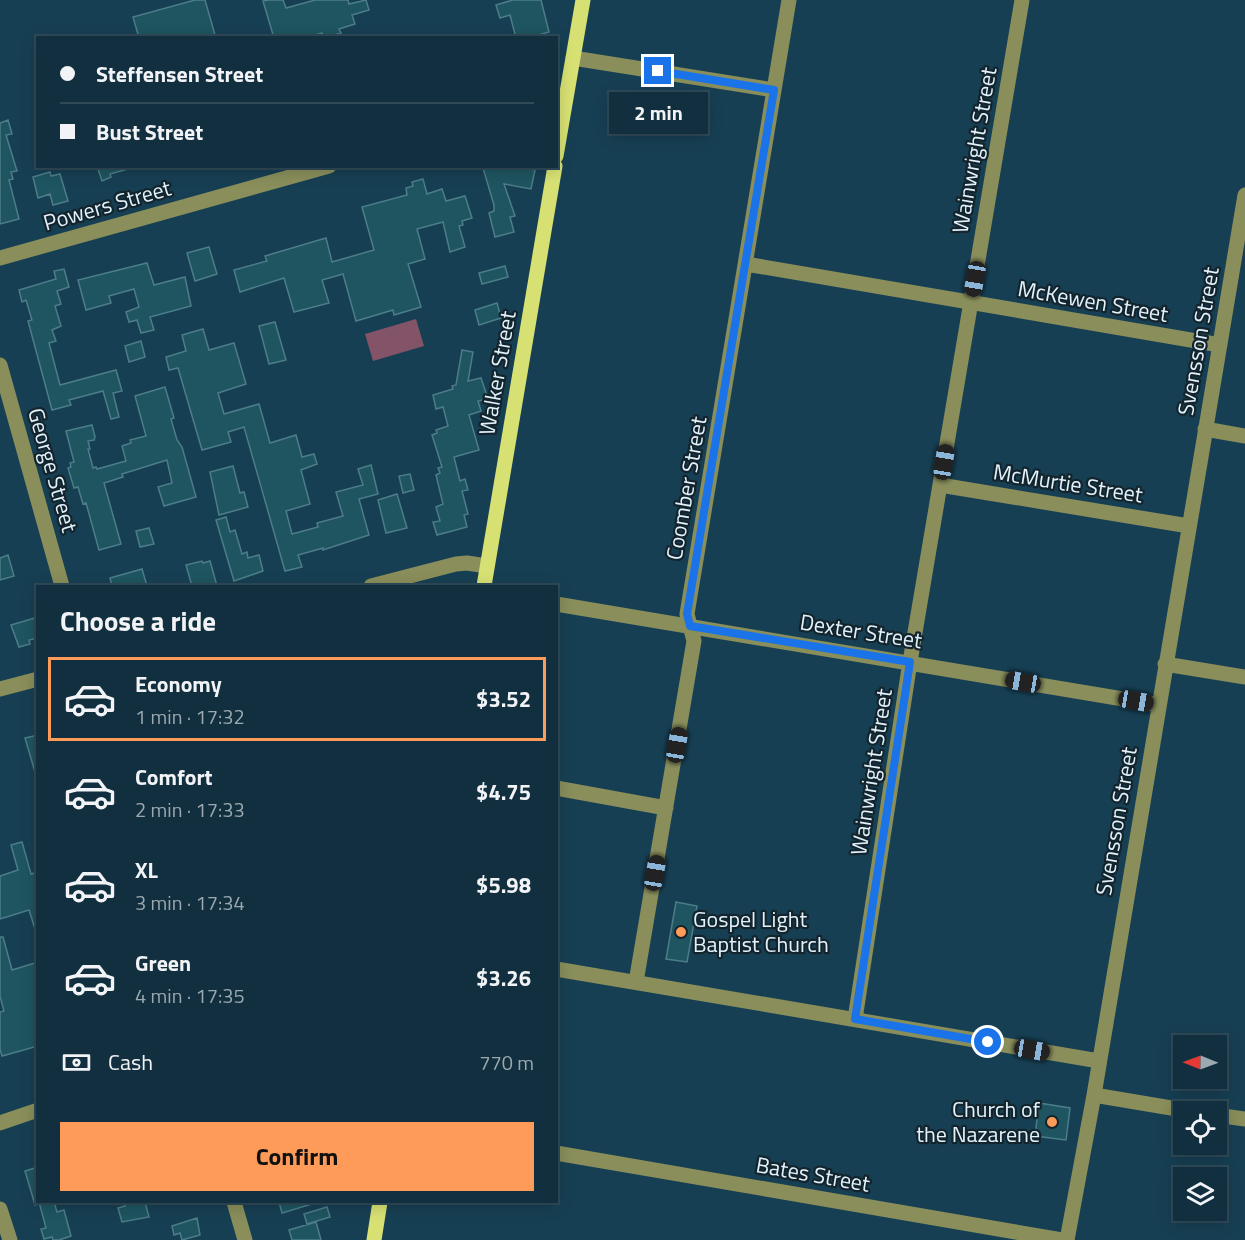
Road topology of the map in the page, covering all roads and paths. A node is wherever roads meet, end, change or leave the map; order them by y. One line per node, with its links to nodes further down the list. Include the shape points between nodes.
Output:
1 (583, 0): 4 (main road)
2 (789, 0): 5 (street, Coomber Street)
3 (1022, 0): 13 (street, Wainwright Street)
4 (573, 58): 5 (street); 6 (main road)
5 (774, 90): 12 (street, Coomber Street)
6 (560, 115): 7 (main road)
7 (558, 136)
8 (322, 168): 11 (street, Powers Street)
9 (555, 168): 20 (main road, Walker Street)
10 (1245, 195): 14 (street, Svensson Street)
11 (0, 258)
12 (746, 264): 13 (street, McKewen Street); 25 (street, Coomber Street, via 687,614)
13 (971, 302): 14 (street, McKewen Street); 18 (street, Wainwright Street)
14 (1220, 345): 16 (street, Svensson Street)
15 (0, 365): 21 (street, George Street)
16 (1206, 429): 17 (street); 19 (street, Svensson Street)
17 (1245, 436)
18 (940, 485): 19 (street, McMurtie Street); 26 (street, Wainwright Street)
19 (1189, 526): 27 (street, Svensson Street)
20 (487, 566): 22 (street, via 456,564); 23 (main road, Walker Street)
21 (62, 585)
22 (375, 585)
23 (484, 585)
24 (558, 604): 25 (street, Dexter Street)
25 (690, 626): 26 (street, Dexter Street); 33 (street, Coomber Street, via 694,640)
26 (910, 662): 31 (street, Dexter Street); 36 (street, Wainwright Street)
27 (1165, 664): 28 (street); 31 (street, Svensson Street)
28 (1245, 677)
29 (36, 680): 30 (street)
30 (0, 689)
31 (1159, 705): 37 (street, Svensson Street)
32 (558, 788): 33 (street)
33 (666, 808): 35 (street, Coomber Street)
34 (558, 969): 35 (street)
35 (636, 982): 36 (street)
36 (855, 1019): 37 (street)
37 (1099, 1061): 38 (street, Svensson Street)
38 (1094, 1095): 39 (street); 52 (street, Svensson Street)
39 (1173, 1108)
40 (36, 1111): 43 (street)
41 (1227, 1117): 42 (street)
42 (1245, 1119)
43 (0, 1123)
44 (558, 1153): 51 (street, Bates Street)
45 (234, 1203): 49 (street)
46 (380, 1203): 50 (main road)
47 (0, 1209): 48 (street)
48 (10, 1240)
49 (244, 1240)
50 (374, 1240)
51 (1062, 1240)
52 (1067, 1240)

